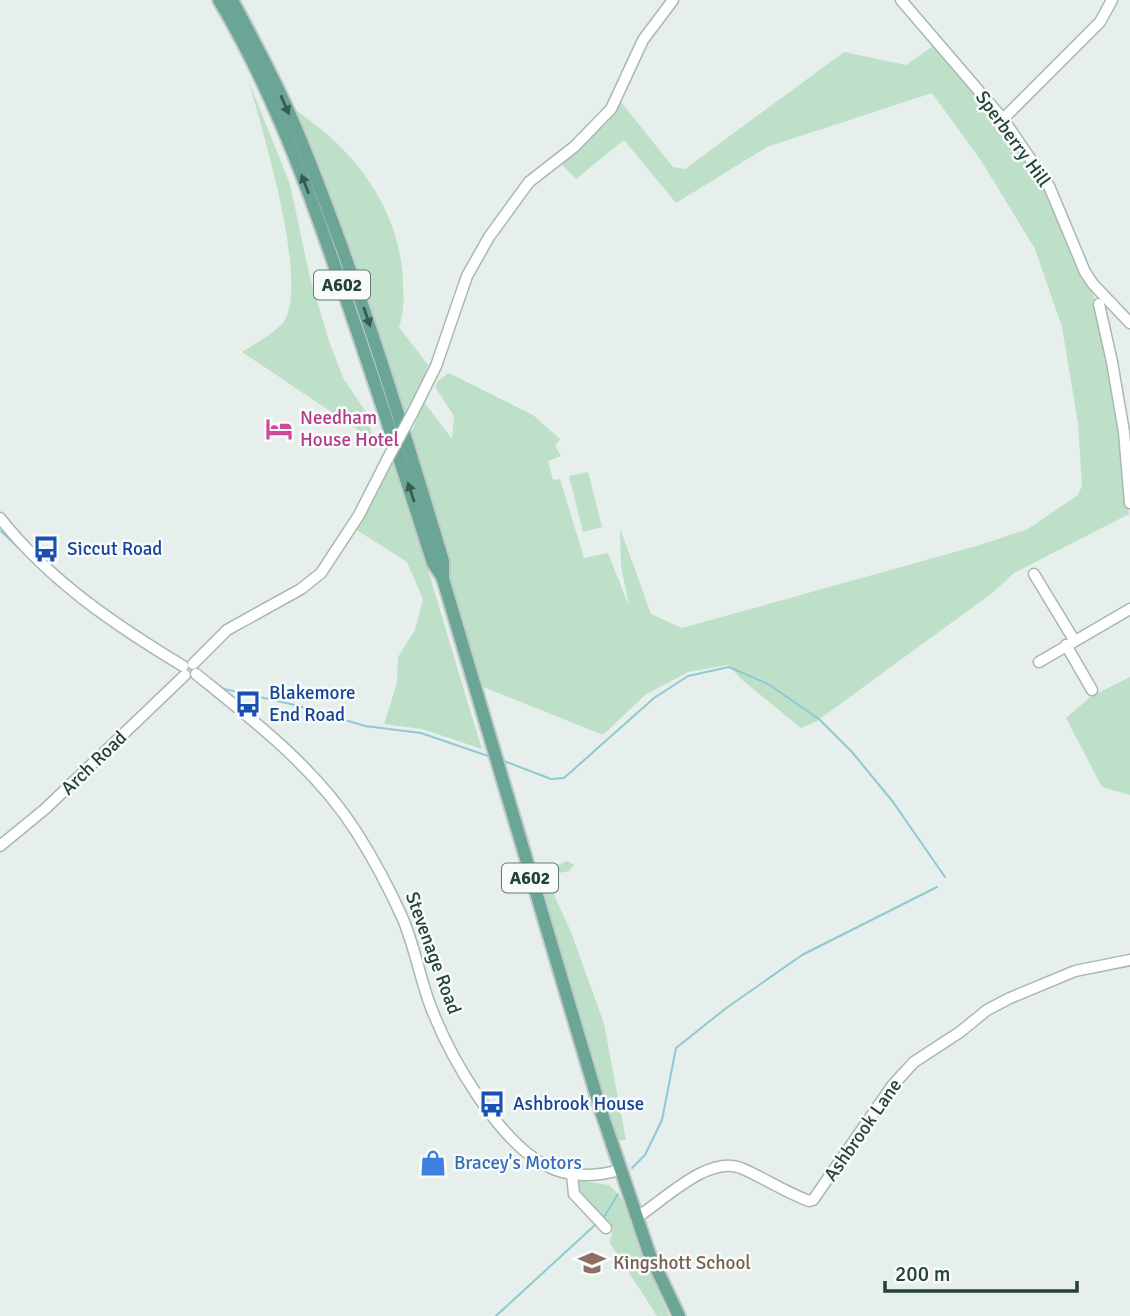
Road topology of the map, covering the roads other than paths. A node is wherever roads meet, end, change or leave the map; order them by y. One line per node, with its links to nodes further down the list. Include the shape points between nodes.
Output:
1 (219, 0): 12 (main road, A602, one-way to 1, via 433,563 355,321 291,147)
2 (232, 0): 12 (main road, A602, one-way to 12, via 302,143 365,311 443,561)
3 (673, 0): 16 (street, bridge, via 643,40 611,109 574,147 529,182 489,237 467,276 436,366 359,515 321,573 227,630)
4 (901, 0): 6 (street, Sperberry Hill)
5 (1111, 0): 6 (street, via 1100,22)
6 (1003, 119): 8 (street, Sperberry Hill, via 1049,186 1085,272)
7 (1099, 304): 9 (street, via 1124,432)
8 (1130, 323)
9 (1130, 503)
10 (1, 521): 16 (street, Stevenage Road, via 56,579)
11 (1034, 574): 14 (street)
12 (443, 579): 20 (main road, A602)
13 (1130, 609): 14 (street)
14 (1070, 642): 15 (street); 17 (street)
15 (1039, 662)
16 (189, 670): 18 (street, Arch Road, via 54,801); 21 (street, Stevenage Road, via 292,755 355,830 403,919 432,1011 472,1088 530,1156)
17 (1092, 690)
18 (0, 846)
19 (1130, 960): 22 (street, Ashbrook Lane, via 1075,971 1010,998 914,1062 892,1086 813,1200 738,1167 725,1166 688,1179)
20 (620, 1170): 21 (street, Stevenage Road); 22 (main road, A602)
21 (572, 1174): 23 (street, via 574,1194)
22 (636, 1217): 24 (main road, A602)
23 (606, 1228)
24 (679, 1316)

